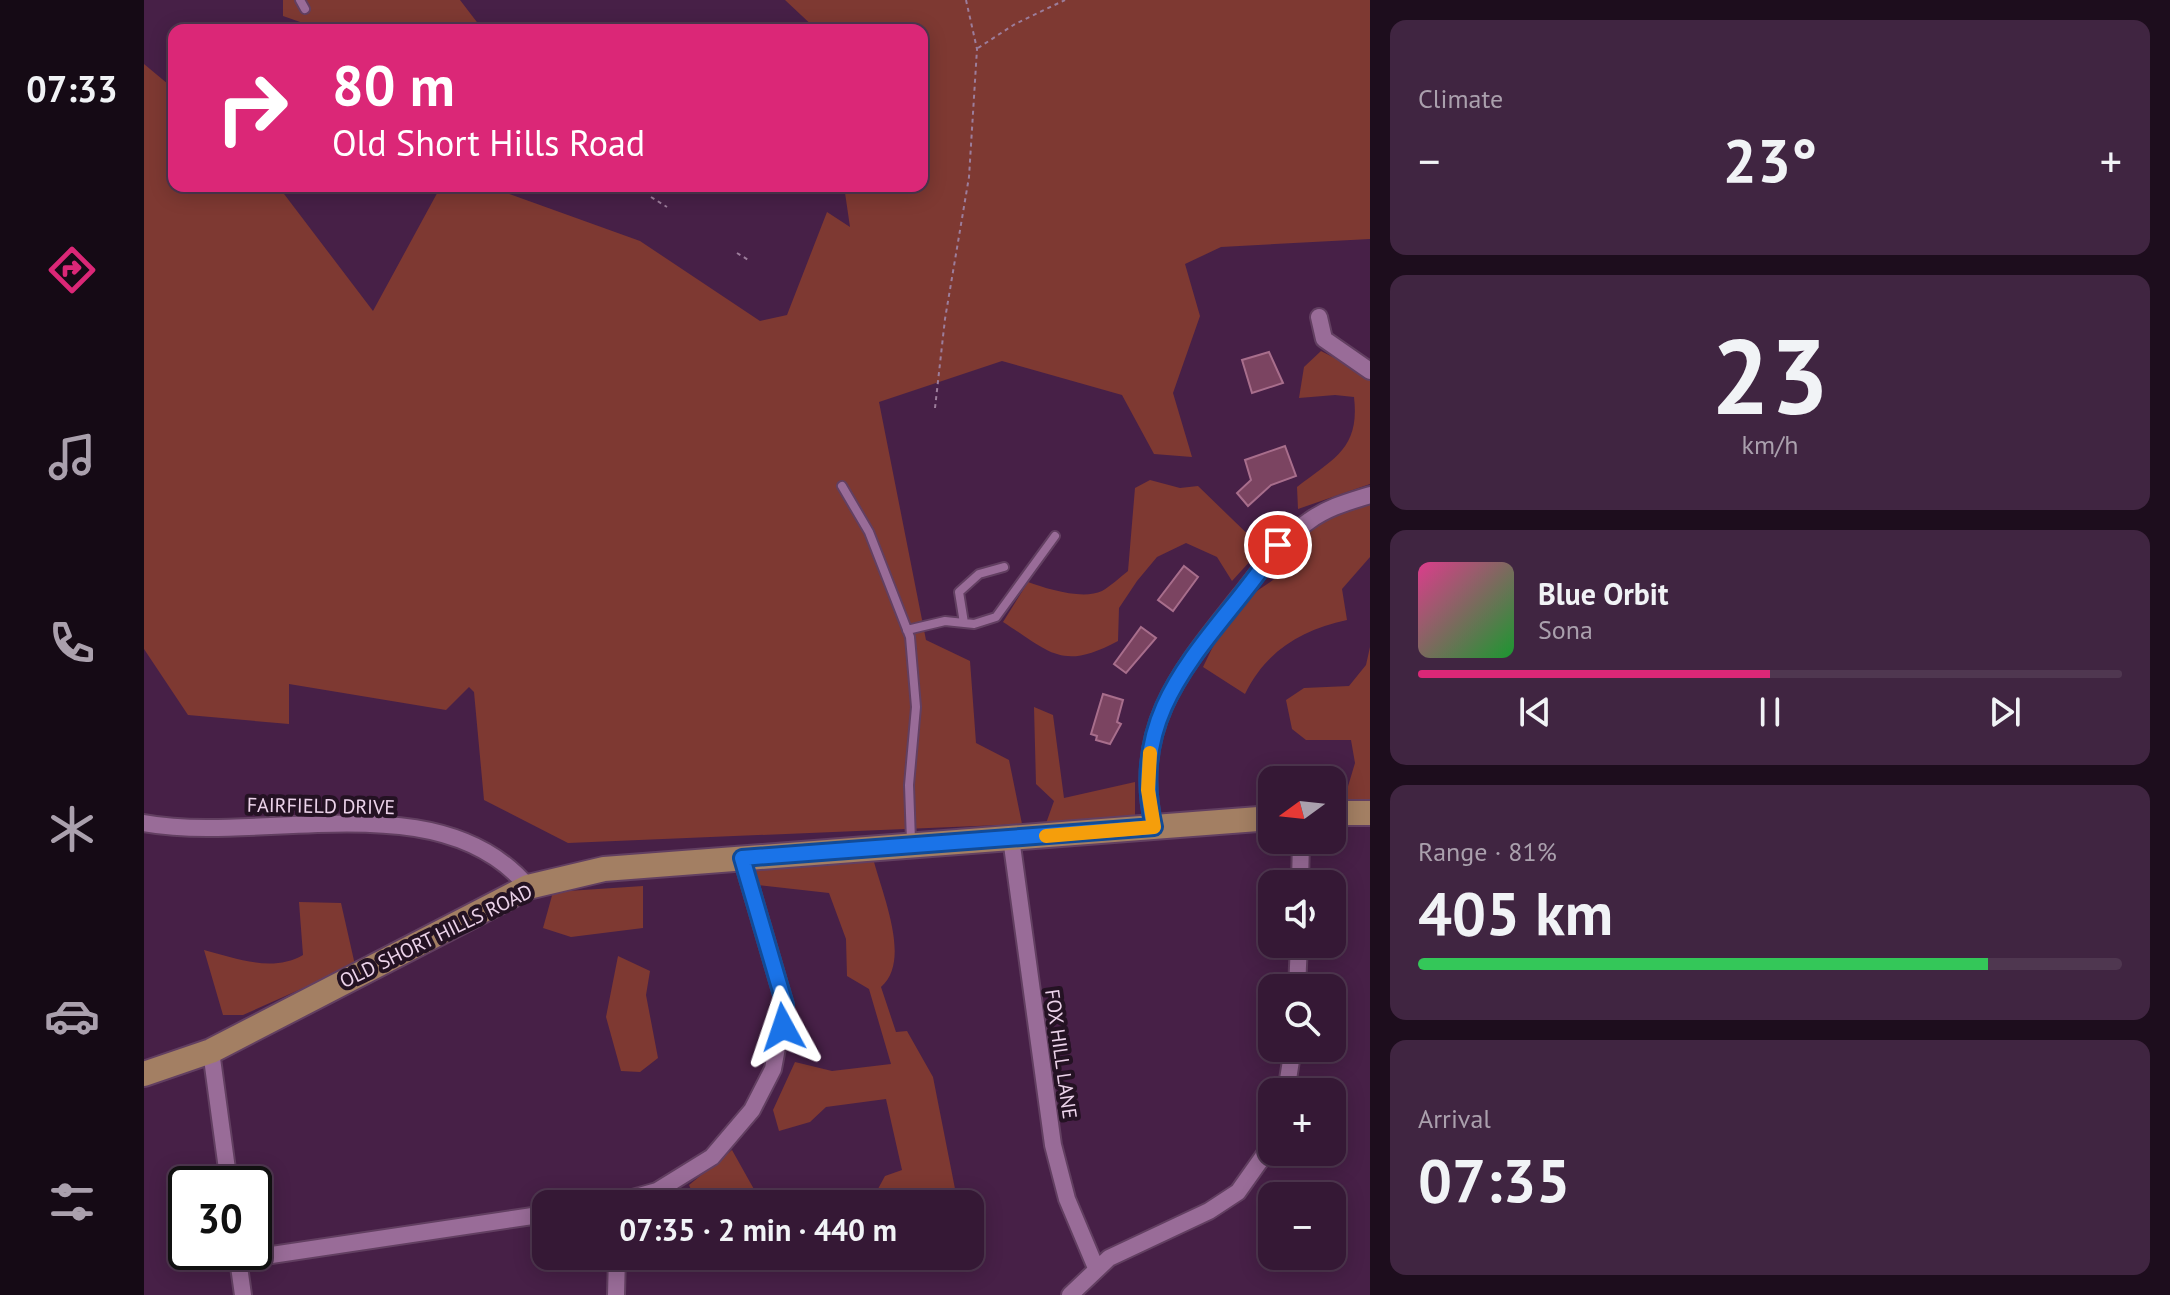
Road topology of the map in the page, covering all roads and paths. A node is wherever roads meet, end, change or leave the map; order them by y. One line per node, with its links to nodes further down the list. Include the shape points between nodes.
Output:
1 (300, 0): 4 (lane)
2 (966, 0): 5 (path)
3 (1065, 0): 5 (path)
4 (305, 9)
5 (977, 49): 12 (path, via 969,177)
6 (651, 197): 7 (path)
7 (667, 207)
8 (737, 253): 9 (path)
9 (750, 261)
10 (1319, 317): 11 (street, via 1324,339)
11 (1370, 371)
12 (935, 408)
13 (842, 486): 18 (lane, via 869,532)
14 (1370, 495): 23 (street, via 1331,507 1278,545 1179,675 1160,711 1150,750 1148,790)
15 (1055, 536): 17 (lane, via 996,617)
16 (1004, 567): 17 (lane, via 979,574 959,592)
17 (964, 623): 18 (lane, via 945,621)
18 (907, 630): 25 (lane, via 916,707 909,785)
19 (1346, 813): 20 (main road)
20 (1370, 813)
21 (1258, 819): 23 (main road, OLD SHORT HILLS ROAD)
22 (144, 823): 27 (street, FAIRFIELD DRIVE, via 177,828 287,823 406,828 494,855)
23 (1154, 827): 24 (main road, OLD SHORT HILLS ROAD)
24 (1011, 838): 25 (main road, OLD SHORT HILLS ROAD); 35 (street, FOX HILL LANE, via 1053,1145 1067,1199)
25 (912, 846): 26 (main road, OLD SHORT HILLS ROAD)
26 (742, 858): 27 (main road, OLD SHORT HILLS ROAD, via 604,869); 32 (street, via 785,1005 773,1069 752,1110 712,1157)
27 (528, 887): 28 (main road, OLD SHORT HILLS ROAD)
28 (211, 1051): 29 (main road, OLD SHORT HILLS ROAD); 31 (street)
29 (144, 1074)
30 (1258, 1164): 35 (street, via 1238,1192 1209,1211)
31 (227, 1166)
32 (659, 1190)
33 (532, 1216): 34 (street)
34 (272, 1251)
35 (1096, 1268): 40 (street)
36 (240, 1270): 38 (street)
37 (617, 1270): 39 (street)
38 (243, 1295)
39 (616, 1295)
40 (1070, 1295)

